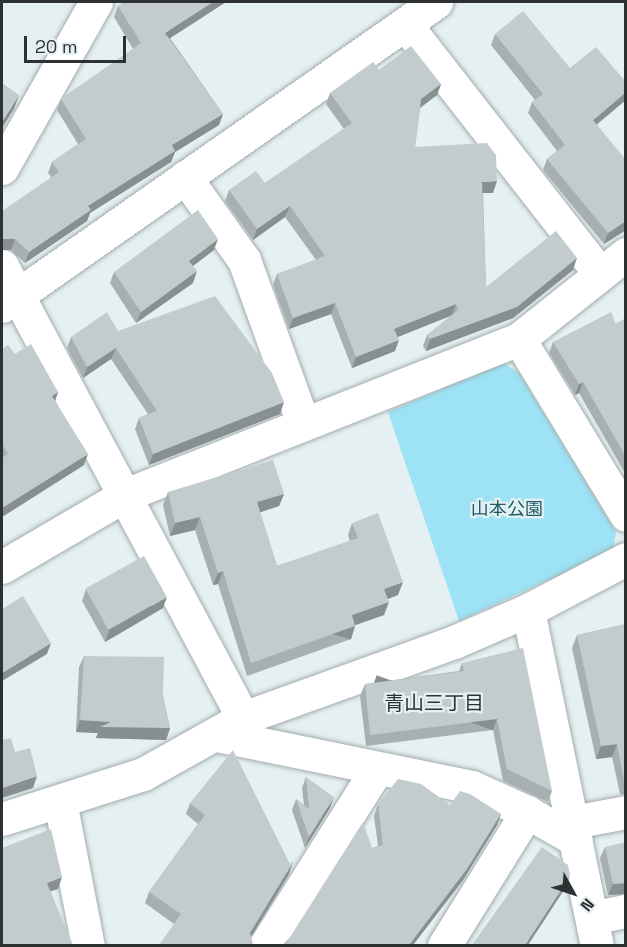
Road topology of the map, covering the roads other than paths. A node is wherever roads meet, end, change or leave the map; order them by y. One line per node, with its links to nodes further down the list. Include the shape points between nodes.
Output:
1 (96, 2): 4 (street)
2 (436, 2): 3 (street)
3 (405, 24): 5 (street); 8 (street)
4 (2, 168)
5 (185, 177): 9 (street); 11 (street, via 244,260)
6 (626, 254): 8 (street)
7 (2, 266): 9 (street)
8 (600, 274): 10 (street)
9 (9, 300): 12 (street)
10 (519, 339): 11 (street); 13 (street)
11 (303, 423): 12 (street)
12 (125, 495): 15 (street); 17 (street)
13 (626, 515)
14 (626, 559): 16 (street)
15 (2, 567)
16 (528, 610): 17 (street); 23 (street)
17 (230, 727): 18 (street); 19 (street, via 143,774)
18 (377, 769): 20 (street, via 471,787); 27 (street)
19 (60, 801): 22 (street); 26 (street)
20 (527, 812): 23 (street); 28 (street)
21 (626, 812): 23 (street)
22 (2, 819)
23 (575, 831): 25 (street)
24 (626, 911): 25 (street)
25 (595, 932)
26 (88, 945)
27 (265, 945)
28 (444, 945)

